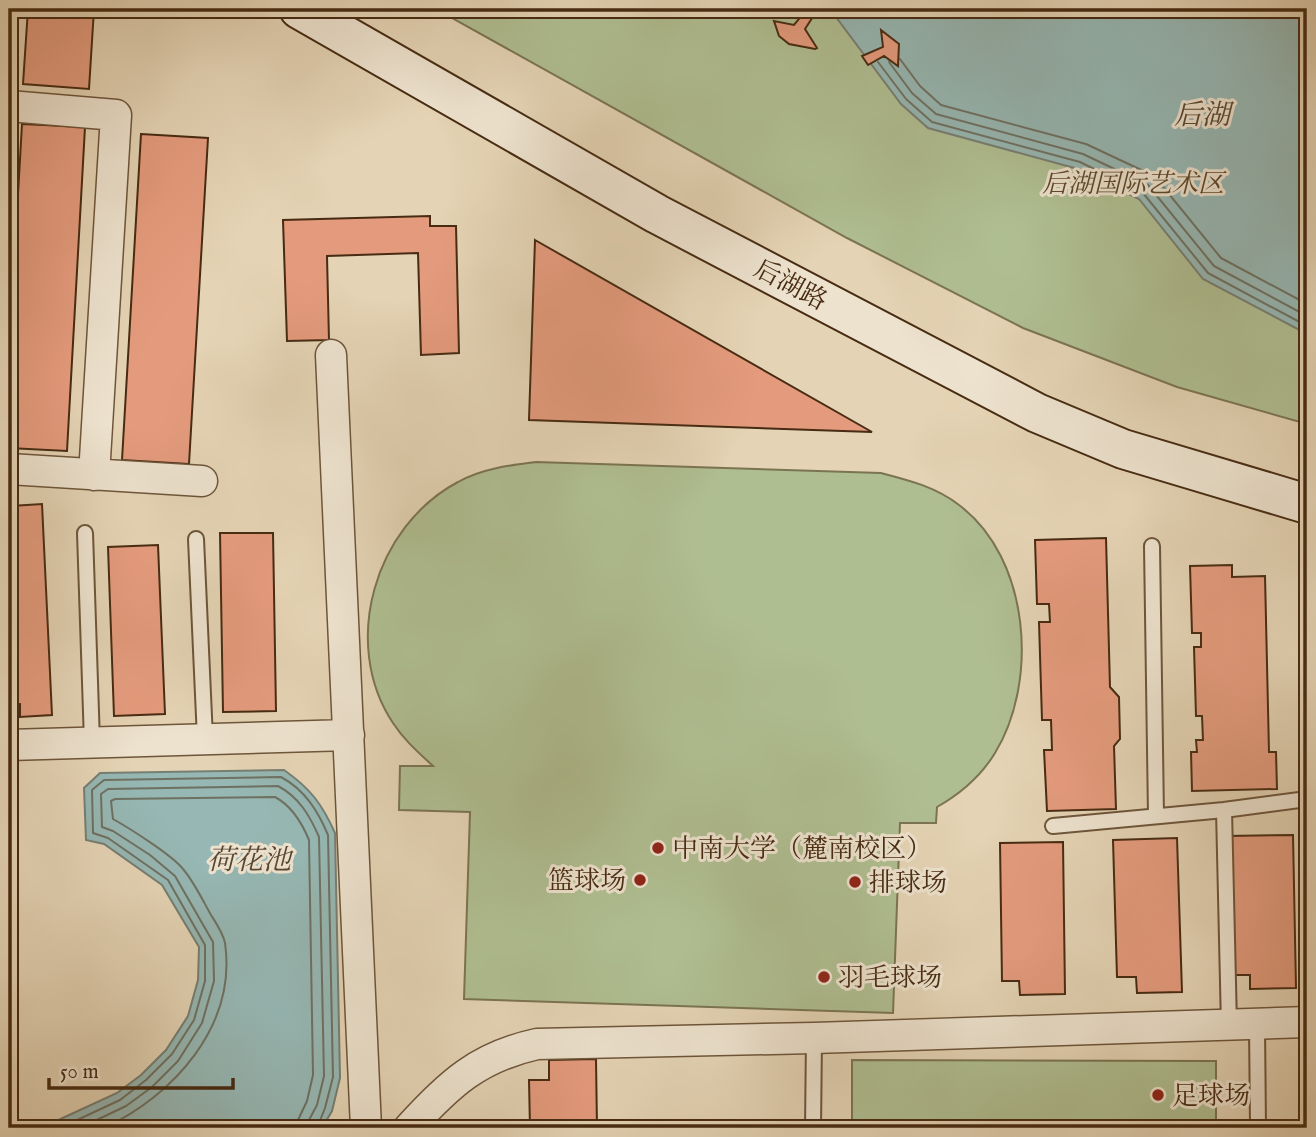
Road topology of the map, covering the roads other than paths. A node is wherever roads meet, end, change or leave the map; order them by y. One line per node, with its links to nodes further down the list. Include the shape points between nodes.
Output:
1 (299, 9): 9 (main road, 后湖路, via 657,214 1037,413 1123,449)
2 (339, 9): 8 (main road, 后湖路, via 888,318 997,373 1123,427)
3 (9, 106): 6 (street, via 116,116)
4 (331, 355): 13 (street)
5 (9, 469): 6 (street)
6 (94, 475): 7 (street)
7 (202, 481)
8 (1307, 484)
9 (1307, 504)
10 (85, 533): 15 (lane)
11 (196, 539): 14 (lane)
12 (1152, 547): 19 (lane)
13 (349, 735): 14 (street); 24 (street)
14 (205, 739): 15 (street)
15 (92, 743): 16 (street)
16 (9, 745)
17 (1307, 799): 18 (lane)
18 (1224, 810): 19 (lane); 22 (lane)
19 (1156, 816): 20 (lane)
20 (1053, 826)
21 (1307, 1022): 22 (street)
22 (1243, 1025): 23 (street); 27 (lane)
23 (814, 1038): 25 (street, via 537,1044 508,1050 465,1073); 26 (lane)
24 (366, 1128)
25 (409, 1128)
26 (813, 1128)
27 (1258, 1128)

